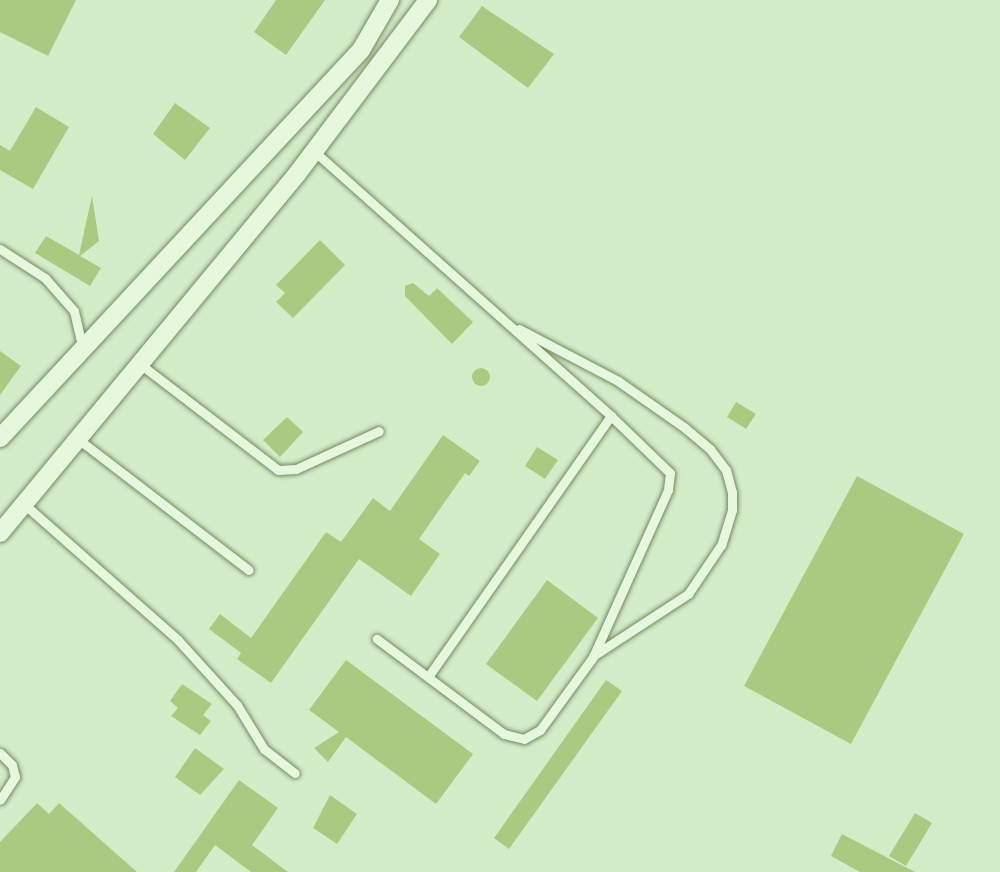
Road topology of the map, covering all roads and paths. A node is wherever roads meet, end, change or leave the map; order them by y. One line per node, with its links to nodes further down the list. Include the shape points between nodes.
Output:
1 (390, 0): 6 (street, via 361,50)
2 (428, 0): 3 (street)
3 (315, 152): 5 (lane); 7 (street)
4 (0, 249): 6 (lane, via 45,278 74,311)
5 (506, 323): 8 (lane); 16 (lane, via 618,381 686,428 721,463 732,492 732,510 721,545 688,594)
6 (83, 349): 10 (street)
7 (140, 364): 9 (lane, via 278,470 296,469); 11 (street)
8 (611, 416): 16 (lane, via 670,473 668,490); 17 (lane)
9 (379, 431)
10 (0, 438)
11 (78, 439): 12 (street); 14 (lane)
12 (24, 504): 13 (street); 19 (lane, via 178,640 237,705 264,749)
13 (0, 533)
14 (249, 570)
15 (377, 639): 17 (lane)
16 (592, 657): 17 (lane, via 540,730 524,739 504,734)
17 (428, 677)
18 (0, 753): 20 (lane, via 12,765 15,777)
19 (295, 773)
20 (0, 800)

